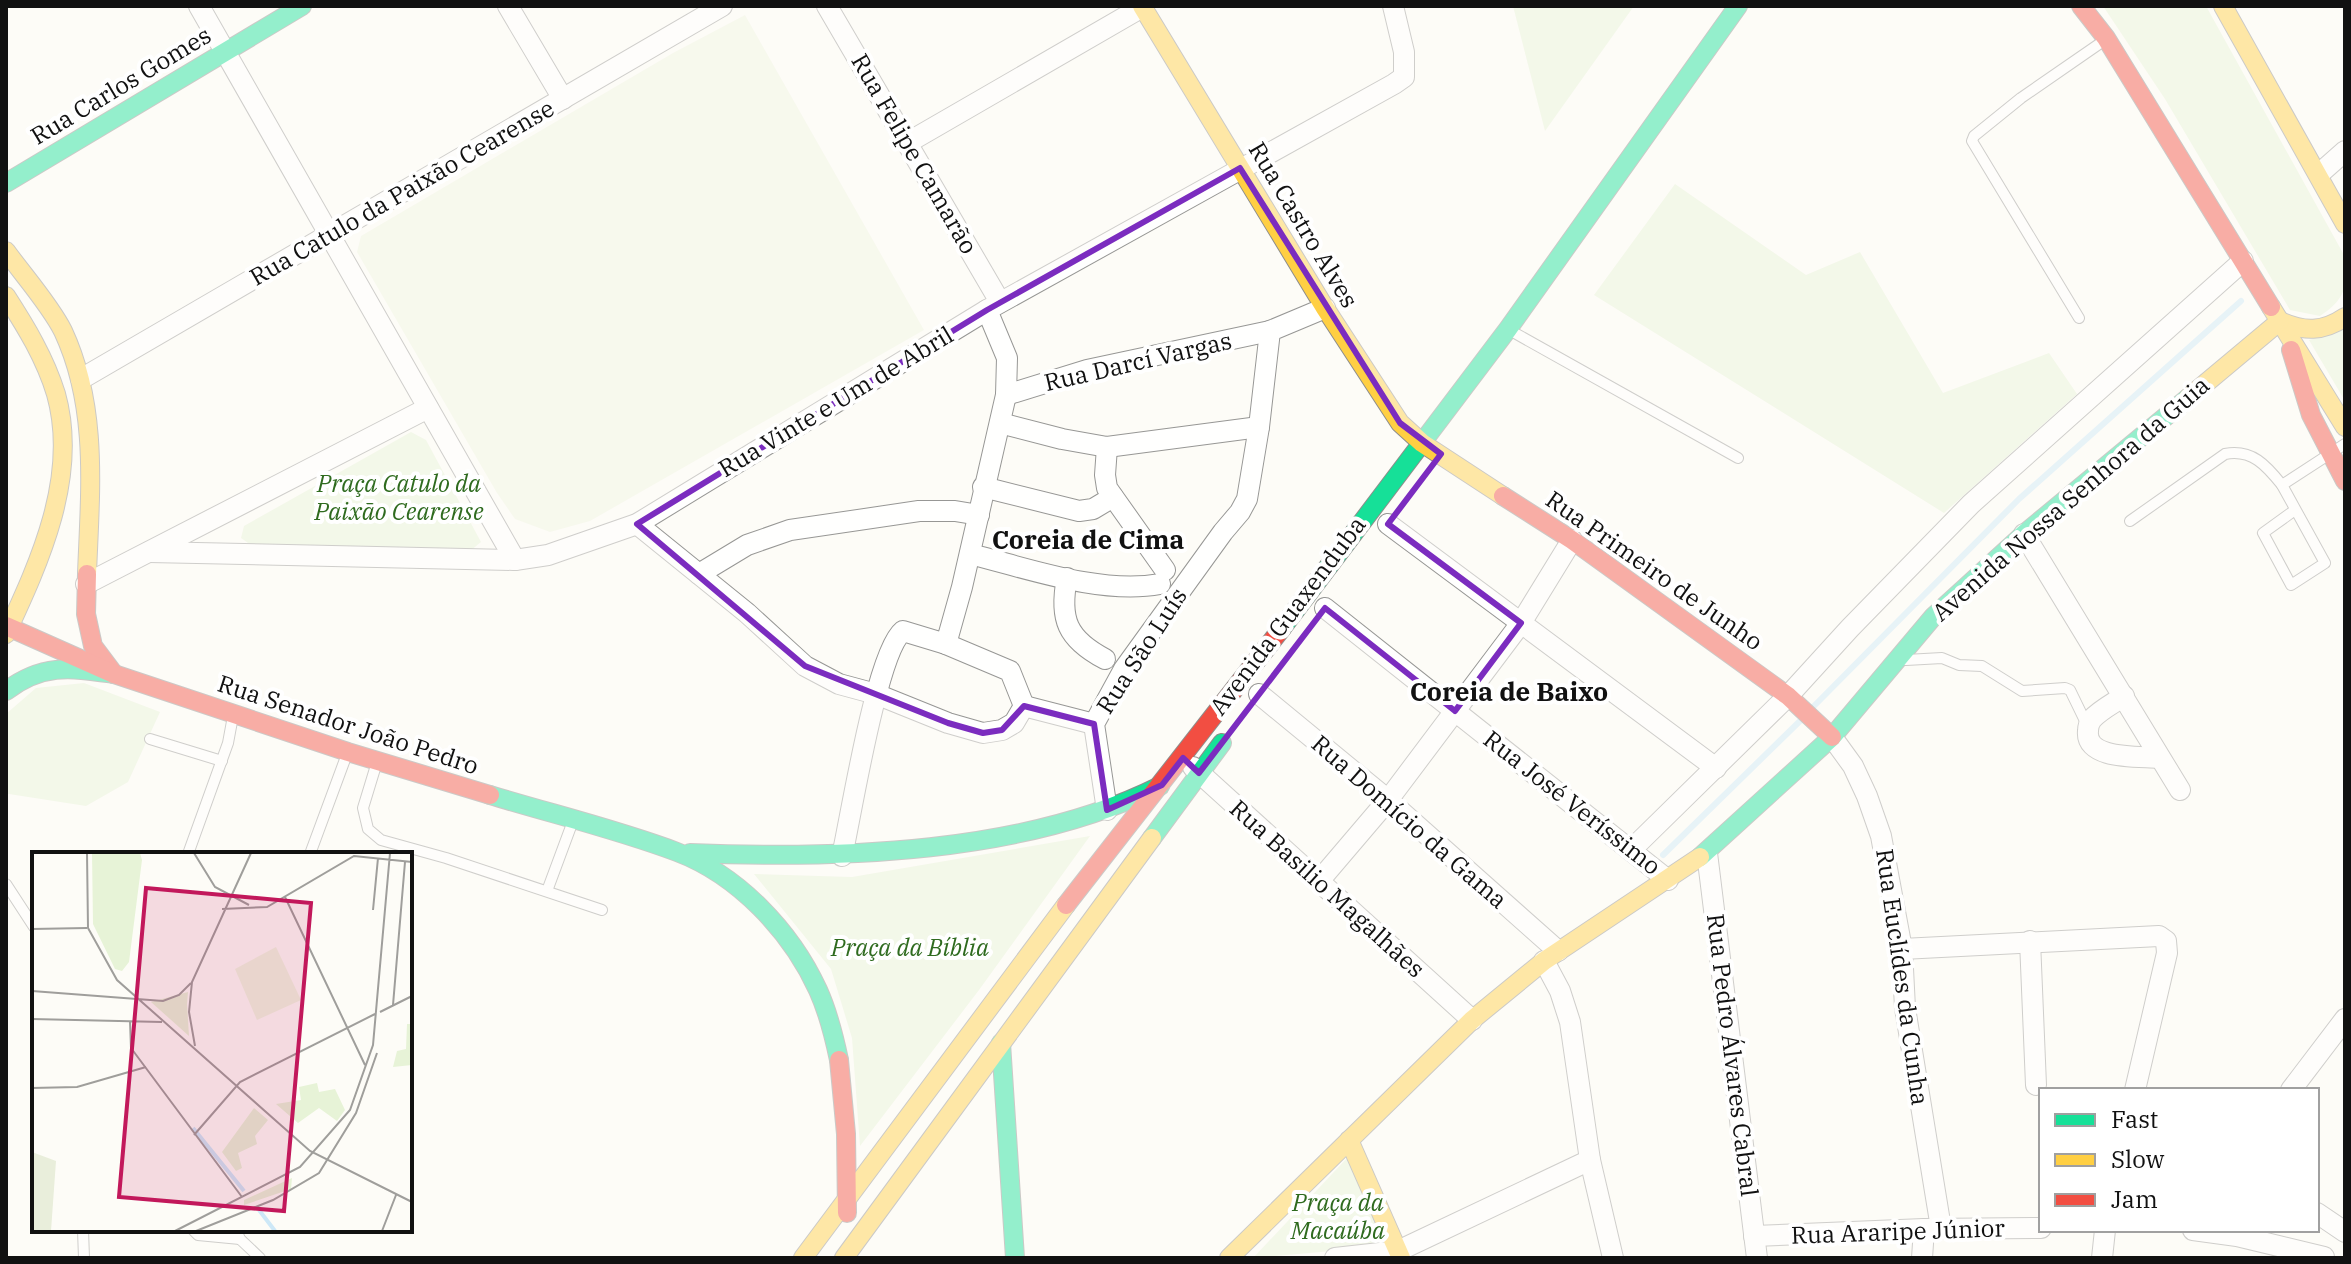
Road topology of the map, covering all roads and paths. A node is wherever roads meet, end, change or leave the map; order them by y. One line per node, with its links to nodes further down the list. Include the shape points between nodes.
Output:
1 (199, 6): 12 (street)
2 (302, 6): 12 (main road, Rua Carlos Gomes)
3 (508, 6): 13 (street)
4 (722, 6): 13 (street, Rua Catulo da Paixão Cearense)
5 (827, 6): 14 (street, Rua Felipe Camarão)
6 (1143, 6): 14 (street); 16 (main road, Rua Castro Alves)
7 (1393, 6): 16 (street, Rua Vinte e Um de Abril, via 1404,77)
8 (1738, 6): 29 (main road, Avenida Guaxenduba)
9 (2223, 6): 17 (main road)
10 (2085, 9): 11 (main road)
11 (2106, 38): 22 (main road); 27 (lane, via 2021,98 1972,141)
12 (224, 51): 18 (main road, Rua Carlos Gomes); 20 (street)
13 (563, 99): 20 (street, Rua Catulo da Paixão Cearense)
14 (907, 143): 24 (street, Rua Felipe Camarão)
15 (2345, 151): 17 (street)
16 (1240, 168): 24 (street, Rua Vinte e Um de Abril); 25 (main road, Rua Castro Alves)
17 (2319, 174): 19 (main road)
18 (6, 183)
19 (2345, 224)
20 (329, 235): 31 (street, Rua Catulo da Paixão Cearense); 33 (street)
21 (6, 251): 31 (main road, via 62,329)
22 (2243, 261): 28 (main road); 71 (street, via 1971,504 1850,628)
23 (6, 296): 61 (main road, via 44,362 62,448 49,537)
24 (994, 306): 32 (street, Rua Felipe Camarão, via 1007,358); 49 (street, Rua Vinte e Um de Abril)
25 (1325, 308): 30 (street); 37 (main road, Rua Castro Alves, via 1400,423)
26 (2345, 317): 28 (main road, via 2310,331)
27 (2079, 318)
28 (2283, 327): 36 (main road); 39 (main road, via 2311,415); 51 (main road, Avenida Nossa Senhora da Guia)
29 (1508, 329): 37 (main road, Avenida Guaxenduba); 41 (lane)
30 (1270, 331): 32 (street, Rua Darcí Vargas, via 1087,370); 35 (street, Rua São Luís)
31 (81, 379): 58 (main road, via 91,449)
32 (1006, 395): 34 (street, Rua Felipe Camarão)
33 (428, 408): 53 (street); 55 (street)
34 (1000, 423): 38 (street); 44 (street, Rua Felipe Camarão)
35 (1259, 427): 38 (street); 65 (street, Rua São Luís, via 1240,512)
36 (2345, 427)
37 (1422, 443): 40 (main road, Rua Castro Alves); 81 (main road, Avenida Guaxenduba)
38 (1107, 447): 45 (street, via 1105,475)
39 (2337, 450): 42 (main road); 43 (lane)
40 (1441, 454): 52 (main road, Rua Primeiro de Junho)
41 (1738, 458)
42 (2345, 481)
43 (2282, 485): 46 (lane); 48 (lane, via 2251,455 2225,454)
44 (983, 487): 45 (street, via 1079,511); 47 (street, Rua Felipe Camarão)
45 (1113, 497): 57 (street, via 1162,577 1142,587)
46 (2295, 510): 46 (lane, via 2263,533 2291,585 2325,563)
47 (979, 515): 54 (street, Rua Felipe Camarão); 56 (street, via 919,511 790,530 747,545)
48 (2130, 521)
49 (637, 524): 55 (street, Rua Vinte e Um de Abril, via 548,555); 56 (street)
50 (1388, 524): 60 (street)
51 (2024, 534): 64 (main road, Avenida Nossa Senhora da Guia, via 1933,617); 70 (street)
52 (1572, 540): 60 (street); 71 (main road, Rua Primeiro de Junho)
53 (149, 552): 55 (street, Rua Vinte e Um de Abril); 58 (street)
54 (970, 554): 57 (street); 62 (street, Rua Felipe Camarão)
55 (515, 560)
56 (699, 574): 68 (street, via 805,666 839,684)
57 (1067, 578): 63 (street, via 1063,613 1068,626 1085,648)
58 (86, 584): 66 (main road, via 89,635)
59 (1324, 608): 73 (street, Rua José Veríssimo)
60 (1521, 623): 73 (street); 85 (street)
61 (7, 629): 66 (main road, Rua Senador João Pedro)
62 (946, 644): 68 (street, via 903,631 889,650); 72 (street, via 1010,671)
63 (1105, 659): 65 (lane)
64 (1896, 661): 76 (lane, via 1942,658 1982,666 2022,691 2065,688); 78 (main road, Avenida Nossa Senhora da Guia)
65 (1124, 669): 75 (street, Rua São Luís)
66 (114, 674): 67 (main road, via 49,669 26,676); 74 (main road, Rua Senador João Pedro)
67 (6, 691)
68 (876, 694): 72 (street, via 983,733 1014,723); 98 (street)
69 (1259, 694): 89 (street, Rua Domício da Gama)
70 (2124, 696): 76 (street); 82 (street)
71 (1793, 700): 78 (main road, Rua Primeiro de Junho); 85 (street)
72 (1024, 706): 75 (street)
73 (1455, 711): 89 (street); 92 (street, Rua José Veríssimo)
74 (233, 714): 80 (main road, Rua Senador João Pedro); 84 (lane)
75 (1094, 724): 90 (street, Rua São Luís)
76 (2088, 726): 82 (street, via 2088,739 2103,753)
77 (1233, 728): 86 (main road, Avenida Guaxenduba)
78 (1827, 732): 97 (main road, Avenida Nossa Senhora da Guia); 106 (street, Rua Euclídes da Cunha, via 1858,776 1881,836)
79 (150, 739): 84 (lane)
80 (348, 752): 83 (main road, Rua Senador João Pedro); 94 (lane)
81 (1183, 758): 86 (street, Rua Basilio Magalhães); 87 (main road, Avenida Guaxenduba)
82 (2159, 758): 88 (street)
83 (377, 760): 91 (main road, Rua Senador João Pedro); 102 (lane, via 363,808 368,829 381,840)
84 (222, 761): 93 (lane)
85 (1716, 768): 92 (street)
86 (1199, 773): 100 (street, Rua Basilio Magalhães); 110 (main road, Avenida Guaxenduba)
87 (1162, 785): 90 (main road, Rua Senador João Pedro); 96 (main road, Avenida Guaxenduba)
88 (2180, 790)
89 (1388, 800): 100 (street); 107 (street, Rua Domício da Gama)
90 (1107, 810): 98 (main road, Rua Senador João Pedro, via 989,838)
91 (573, 820): 95 (main road, Rua Senador João Pedro); 102 (lane)
92 (1631, 850): 99 (street, Rua José Veríssimo)
93 (189, 852)
94 (311, 852)
95 (678, 852): 98 (main road, Rua Senador João Pedro); 116 (main road, Rua Senador João Pedro, via 741,889 788,939 814,977 840,1059)
96 (1106, 852): 110 (main road, via 1092,885 999,1008 996,1029); 116 (main road, Avenida Guaxenduba)
97 (1707, 853): 99 (main road, Avenida Nossa Senhora da Guia); 126 (street, Rua Pedro Álvares Cabral)
98 (842, 856)
99 (1668, 880): 107 (main road, Avenida Nossa Senhora da Guia)
100 (1319, 881): 108 (street, Rua Basilio Magalhães)
101 (6, 884): 104 (lane)
102 (547, 891): 103 (lane)
103 (602, 910)
104 (32, 924)
105 (2030, 941): 106 (street); 111 (street); 112 (street, via 2150,936 2166,941)
106 (1902, 949): 118 (street, Rua Euclídes da Cunha)
107 (1551, 956): 108 (main road, Avenida Nossa Senhora da Guia); 115 (street, via 1570,1022)
108 (1472, 1020): 114 (main road, Avenida Nossa Senhora da Guia)
109 (2343, 1029): 113 (street)
110 (1001, 1043): 128 (main road, Avenida Guaxenduba); 132 (main road)
111 (2036, 1085)
112 (2135, 1088)
113 (2293, 1088)
114 (1349, 1140): 127 (main road); 133 (main road, Avenida Nossa Senhora da Guia)
115 (1590, 1160): 127 (street); 135 (street)
116 (847, 1200): 128 (main road, Rua Senador João Pedro); 129 (main road, Avenida Guaxenduba)
117 (2319, 1214): 124 (street)
118 (1932, 1228): 119 (street, Rua Araripe Júnior); 126 (street, Rua Araripe Júnior); 137 (street, Rua Euclídes da Cunha)
119 (2039, 1228)
120 (83, 1232): 130 (lane)
121 (195, 1232): 125 (lane)
122 (2105, 1232): 138 (street)
123 (2208, 1232): 139 (street)
124 (2345, 1233): 139 (street)
125 (238, 1234): 131 (lane)
126 (1754, 1236): 136 (street, Rua Pedro Álvares Cabral)
127 (1399, 1255): 134 (street)
128 (847, 1256): 129 (main road, via 822,1248)
129 (804, 1257)
130 (84, 1258)
131 (260, 1258)
132 (1015, 1258)
133 (1229, 1258)
134 (1335, 1258)
135 (1613, 1258)
136 (1757, 1258)
137 (1922, 1258)
138 (2102, 1258)
139 (2324, 1258)

